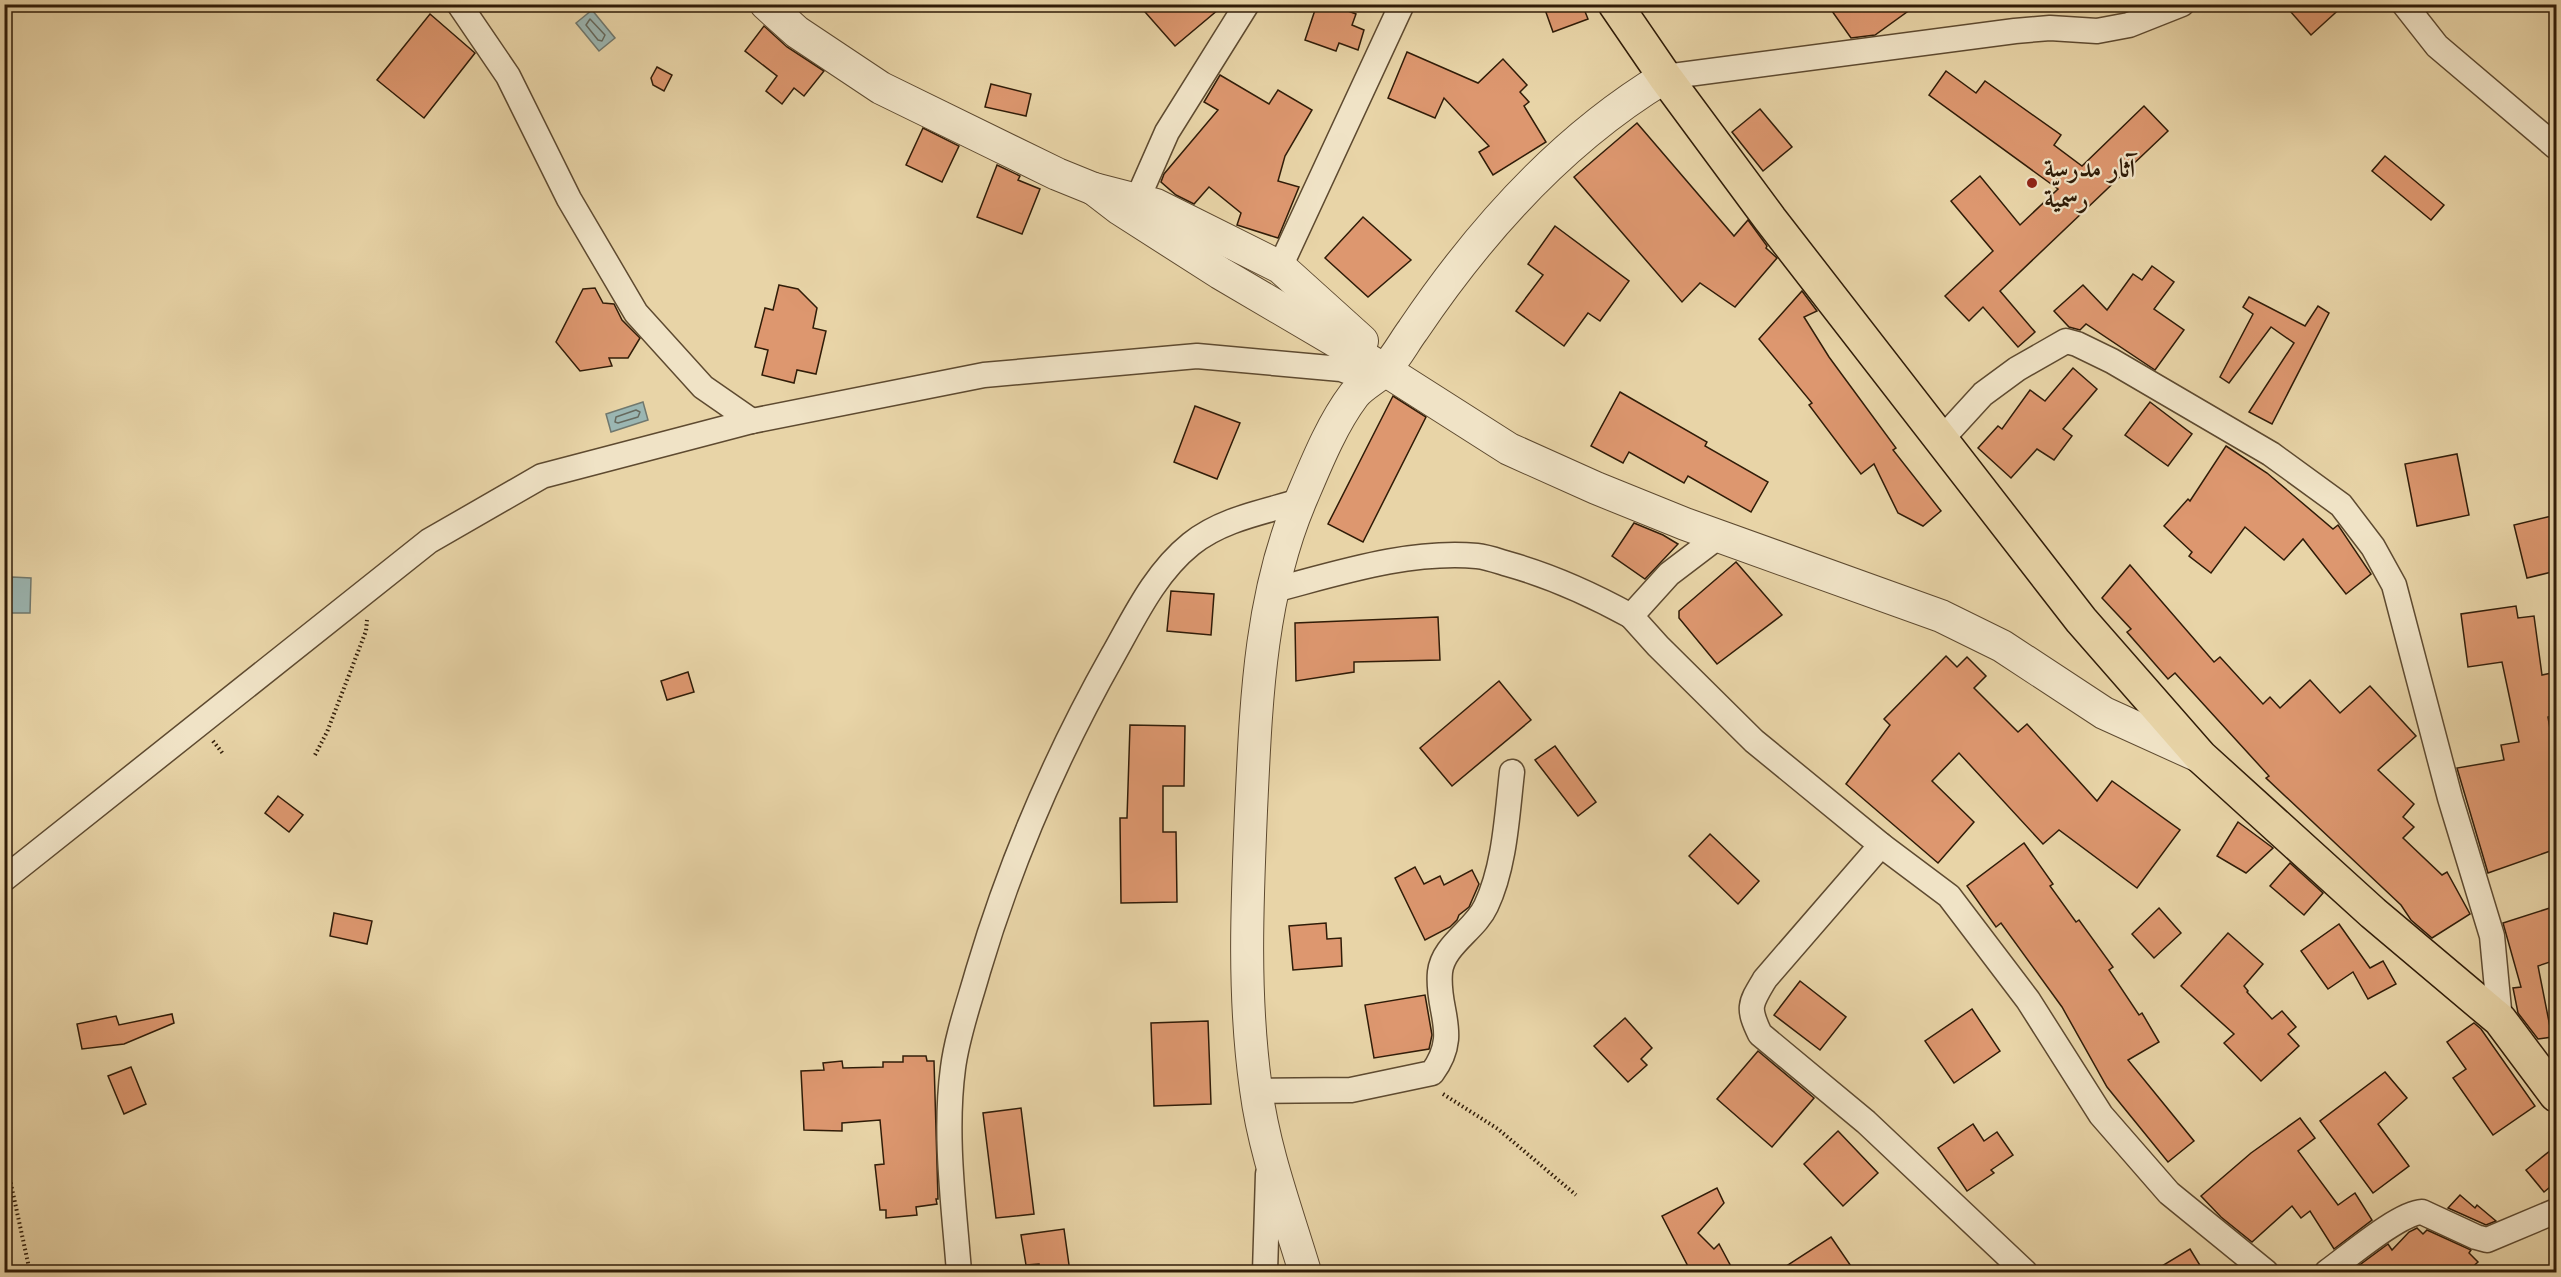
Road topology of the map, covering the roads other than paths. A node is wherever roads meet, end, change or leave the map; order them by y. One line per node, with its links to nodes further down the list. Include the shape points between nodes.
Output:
1 (459, 4): 14 (street, via 508,76 569,199 636,313 703,387)
2 (766, 4): 10 (street, via 797,32 881,88)
3 (1247, 4): 11 (street, via 1167,132)
4 (1402, 4): 12 (street)
5 (1615, 4): 8 (main road)
6 (2182, 4): 8 (street, via 2128,25 2097,31 2014,31)
7 (2404, 4): 9 (street, via 2437,46)
8 (1665, 77): 13 (street, via 1596,126 1504,213 1436,293); 15 (main road)
9 (2556, 147)
10 (1094, 189): 11 (street); 13 (street)
11 (1137, 200): 12 (street, via 1182,216)
12 (1280, 267): 13 (street, via 1352,331)
13 (1378, 375): 14 (street, via 1197,356 984,375); 16 (street, via 1351,400); 17 (street, via 1509,449)
14 (752, 421): 23 (street, via 542,476 429,541)
15 (1941, 441): 20 (main road, via 2081,620); 24 (street, via 1983,394 2066,341 2112,361 2271,454 2341,505 2373,547 2394,585 2450,798 2492,936)
16 (1300, 501): 18 (street); 29 (street, via 1212,530 1171,564 1143,601 1051,771 984,951 953,1068 952,1170)
17 (1719, 536): 19 (street, via 1669,574); 20 (street, via 1941,616 2002,646 2103,713)
18 (1274, 590): 19 (street, via 1424,556 1478,556 1537,572); 25 (street, via 1259,677 1246,918 1247,1000)
19 (1630, 616): 22 (street, via 1754,741)
20 (2201, 757): 24 (main road, via 2373,913)
21 (1512, 772): 25 (street, via 1503,840 1487,904 1478,920 1444,957 1440,974 1447,1040 1432,1073 1351,1090)
22 (1881, 845): 32 (street, via 1765,979 1752,1001 1751,1014 1760,1034 1866,1122); 33 (street, via 1949,896 2028,1000 2101,1115 2169,1193)
23 (4, 879)
24 (2500, 1020): 26 (main road)
25 (1256, 1091): 27 (street)
26 (2556, 1095)
27 (1269, 1153): 30 (street); 31 (street)
28 (2556, 1211): 34 (street, via 2487,1240 2414,1212 2397,1220)
29 (959, 1272)
30 (1265, 1272)
31 (1305, 1272)
32 (2025, 1272)
33 (2266, 1272)
34 (2327, 1272)

